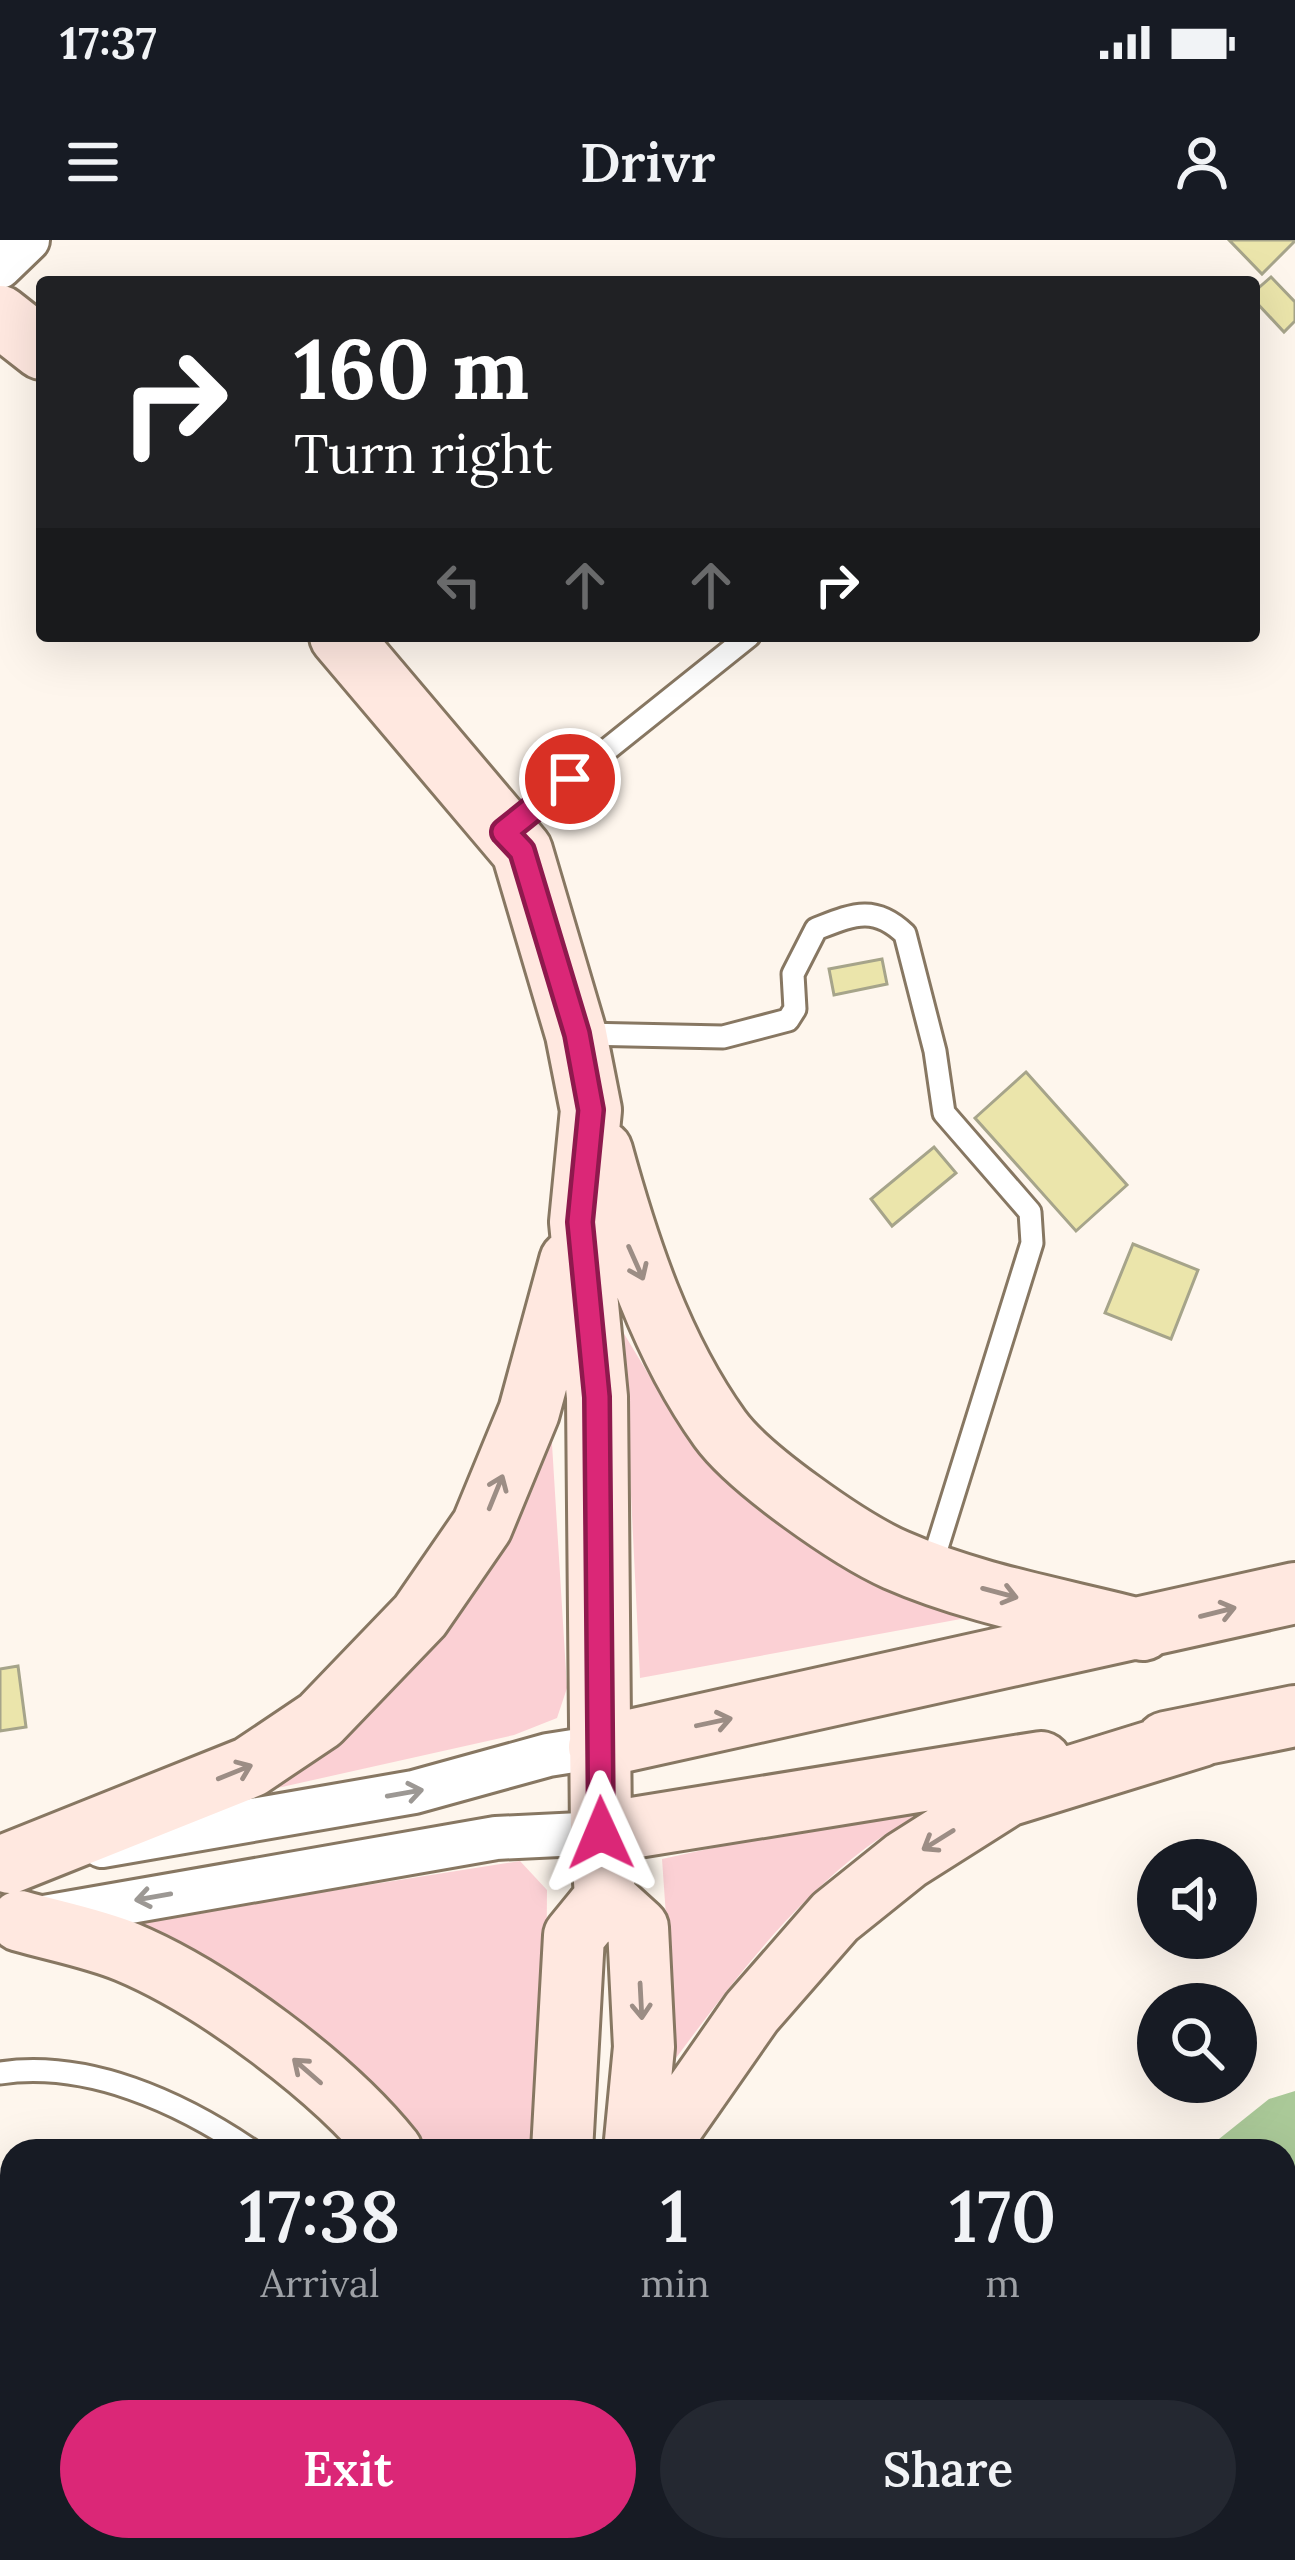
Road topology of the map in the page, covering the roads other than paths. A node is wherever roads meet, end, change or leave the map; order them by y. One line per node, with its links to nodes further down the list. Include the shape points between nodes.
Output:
1 (28, 240): 2 (street)
2 (0, 267)
3 (0, 316): 4 (street)
4 (36, 344)
5 (345, 642): 7 (street)
6 (742, 642): 7 (lane)
7 (504, 832): 8 (street, via 522,851)
8 (577, 1034): 9 (street); 11 (lane, via 723,1037 788,1020 793,974 816,929 860,912 890,920 904,934 944,1114 1033,1226)
9 (591, 1110): 10 (street); 11 (street, one-way to 11, via 627,1243 722,1431 794,1496 895,1559)
10 (580, 1222): 16 (street, via 597,1397); 18 (street, one-way to 10, via 250,1767 320,1720 419,1616 482,1526 530,1412)
11 (930, 1571): 13 (street, one-way to 13)
12 (1295, 1593): 13 (street, one-way to 12)
13 (1143, 1630): 16 (street, one-way to 13)
14 (1295, 1716): 15 (street)
15 (1202, 1736): 17 (street); 26 (street, one-way to 26, via 1007,1796 906,1860 836,1917 752,2012)
16 (599, 1747): 17 (street); 18 (street, one-way to 16, via 414,1792)
17 (601, 1833): 19 (street); 20 (street, one-way to 20, via 496,1838)
18 (5, 1864)
19 (605, 1898): 24 (street, via 574,1936); 25 (street, one-way to 25, via 638,1928 644,2047)
20 (10, 1923): 23 (street, one-way to 20, via 208,1994 125,1951)
21 (0, 2073): 22 (lane, via 77,2072 201,2116)
22 (235, 2139)
23 (381, 2139)
24 (563, 2139)
25 (635, 2139)
26 (663, 2139)

